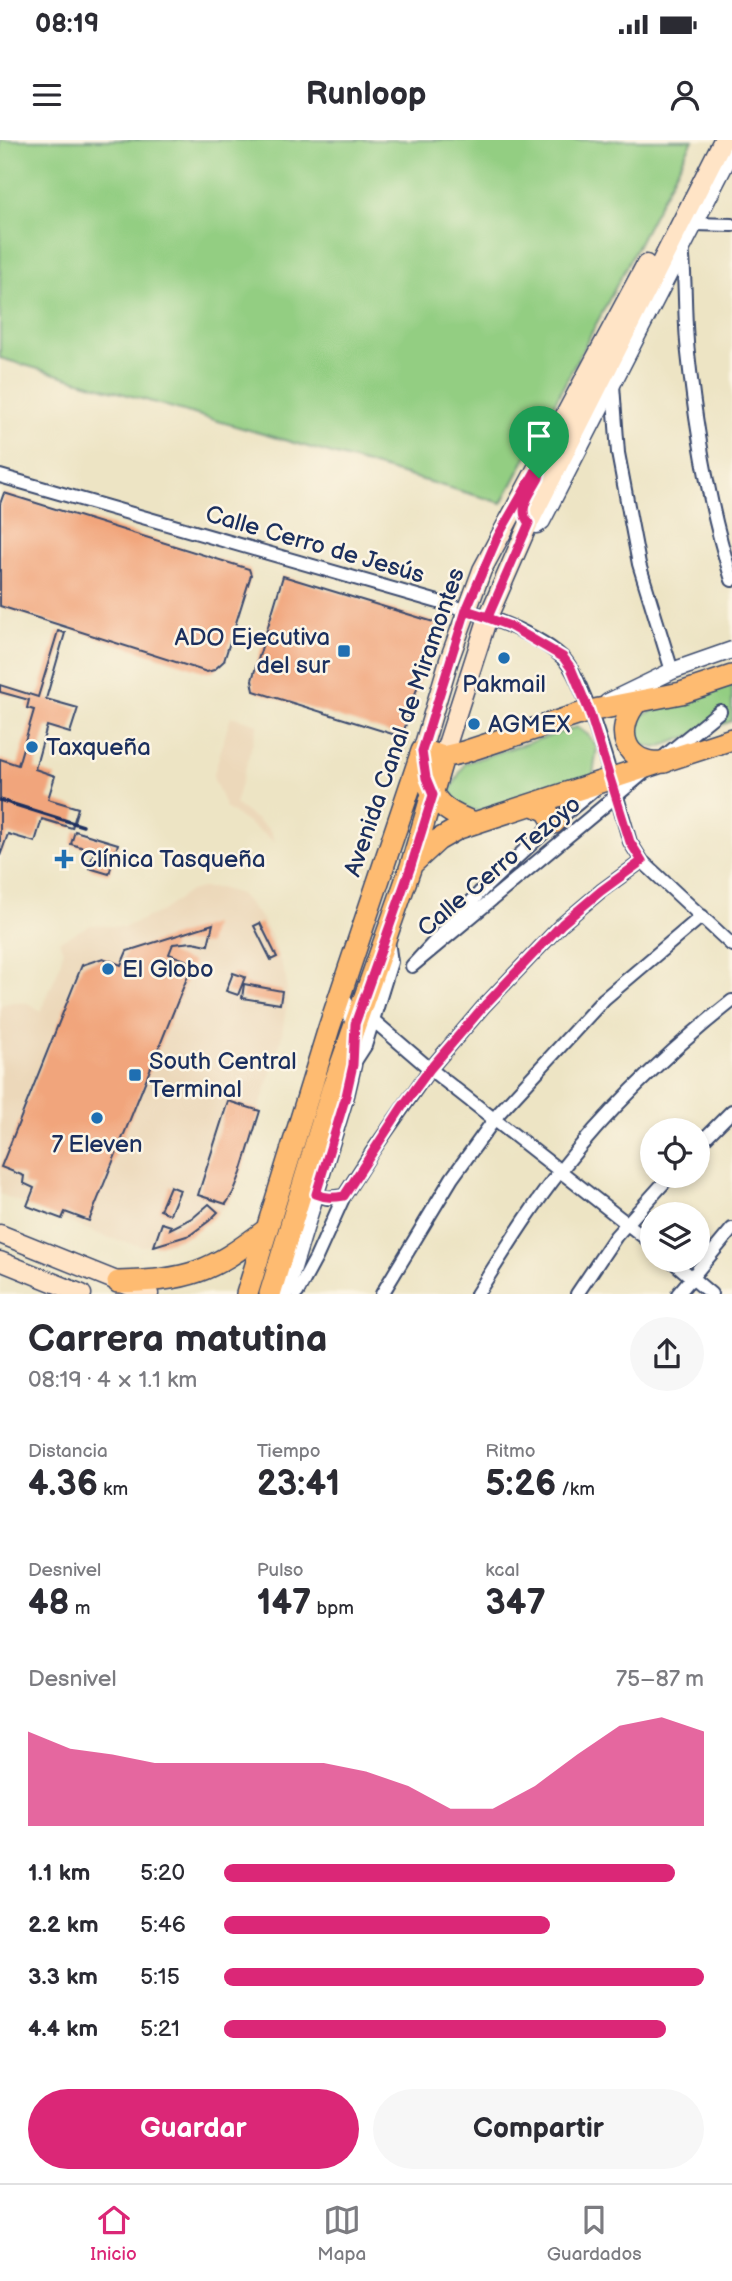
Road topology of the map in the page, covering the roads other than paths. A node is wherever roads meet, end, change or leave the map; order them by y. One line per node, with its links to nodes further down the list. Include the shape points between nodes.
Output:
1 (711, 140): 10 (main road, Avenida Canal de Miramontes)
2 (723, 140): 12 (main road, Avenida Canal de Miramontes)
3 (732, 150): 4 (street, Avenida Canal de Miramontes)
4 (694, 224): 5 (street); 6 (street, Avenida Canal de Miramontes)
5 (732, 225)
6 (681, 245): 7 (street, Avenida Canal de Miramontes); 8 (street)
7 (665, 278): 8 (street, via 676,275); 9 (street, Avenida Canal de Miramontes)
8 (685, 284): 13 (street, via 700,448)
9 (613, 385): 12 (street, Avenida Canal de Miramontes, via 542,521); 17 (street, via 618,453 639,564)
10 (544, 456): 12 (main road, via 523,509); 14 (main road, Avenida Canal de Miramontes, via 498,536)
11 (0, 476): 14 (street, Calle Cerro de Jesús)
12 (529, 523): 15 (main road, Avenida Canal de Miramontes)
13 (732, 580)
14 (466, 610): 15 (street, Calle Cerro de Jesús); 23 (main road, Avenida Canal de Miramontes)
15 (488, 617): 20 (street, Calle Cerro de Jesús, via 563,657); 24 (main road, Avenida Canal de Miramontes)
16 (732, 650): 17 (street)
17 (672, 671): 20 (street)
18 (732, 676): 19 (main road)
19 (637, 702): 20 (main road); 25 (main road, via 625,722 626,745 651,762)
20 (589, 711): 24 (main road); 26 (street, Calle Cerro de Jesús)
21 (720, 711): 30 (street, Calle Cerro Tezoyo, via 412,966 484,888)
22 (732, 739): 25 (main road)
23 (422, 751): 24 (main road); 27 (main road); 35 (main road, Avenida Canal de Miramontes)
24 (443, 757): 27 (main road, Avenida Canal de Miramontes)
25 (667, 761): 26 (main road)
26 (606, 782): 28 (main road); 30 (street, Calle Cerro Tezoyo); 31 (street, Calle Cerro de Jesús)
27 (433, 795): 29 (main road, via 451,813); 32 (main road, Avenida Canal de Miramontes)
28 (534, 805): 29 (main road); 30 (main road, via 547,811)
29 (475, 823): 32 (main road, via 447,834)
30 (554, 823)
31 (642, 861): 33 (street, Calle Cerro de Jesús); 39 (street, via 562,924)
32 (411, 866): 37 (main road, Avenida Canal de Miramontes)
33 (702, 916): 34 (street, Calle Cerro de Jesús); 42 (street, via 604,999)
34 (732, 945)
35 (340, 993): 37 (street, Avenida Canal de Miramontes); 50 (main road, Avenida Canal de Miramontes)
36 (732, 1001): 44 (street, via 650,1071)
37 (364, 1022): 38 (street, Avenida Canal de Miramontes); 39 (street); 40 (main road, Avenida Canal de Miramontes)
38 (353, 1065): 40 (street, Avenida Canal de Miramontes); 46 (street, Avenida Canal de Miramontes)
39 (430, 1069): 42 (street); 47 (street)
40 (332, 1090): 63 (main road, Avenida Canal de Miramontes)
41 (732, 1111): 43 (street)
42 (495, 1119): 44 (street); 65 (street, via 445,1189)
43 (710, 1133)
44 (561, 1170): 48 (street); 66 (street)
45 (659, 1188): 48 (street)
46 (316, 1194): 47 (street); 53 (street, Avenida Canal de Miramontes)
47 (344, 1196): 54 (street)
48 (627, 1222): 51 (street); 67 (street)
49 (732, 1229): 57 (street)
50 (266, 1230): 58 (main road, via 221,1262 192,1275); 62 (main road, Avenida Canal de Miramontes)
51 (640, 1233)
52 (2, 1235): 55 (street); 58 (main road)
53 (297, 1252): 54 (street); 64 (street, Avenida Canal de Miramontes)
54 (316, 1258): 60 (street)
55 (1, 1265): 59 (main road)
56 (685, 1272): 57 (street)
57 (691, 1277): 68 (street); 69 (street)
58 (118, 1282): 61 (main road)
59 (79, 1293)
60 (297, 1293)
61 (149, 1294)
62 (247, 1294)
63 (270, 1294)
64 (285, 1294)
65 (382, 1294)
66 (477, 1294)
67 (577, 1294)
68 (678, 1294)
69 (711, 1294)

